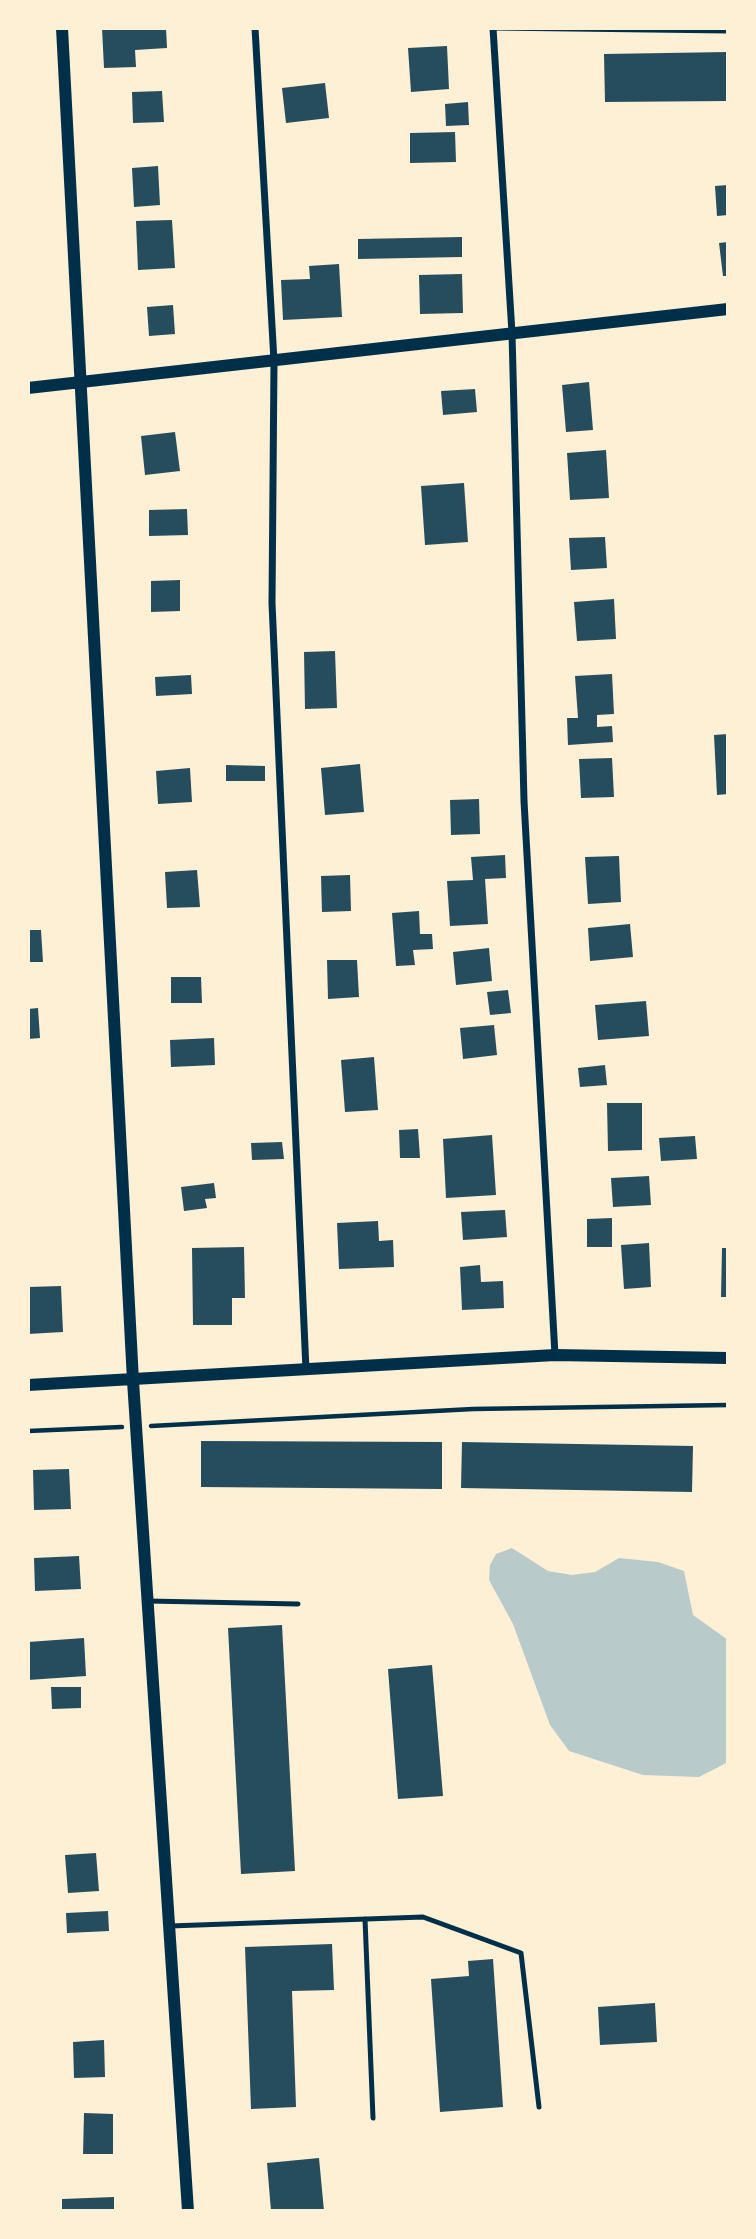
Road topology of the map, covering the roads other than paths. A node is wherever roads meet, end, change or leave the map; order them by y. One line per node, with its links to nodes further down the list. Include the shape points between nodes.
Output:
1 (62, 28): 8 (street)
2 (255, 28): 7 (street)
3 (493, 28): 4 (lane); 6 (street)
4 (728, 32)
5 (728, 309): 6 (street)
6 (512, 333): 7 (street); 10 (street, via 524,800)
7 (274, 361): 8 (street); 12 (street, via 272,603)
8 (83, 384): 9 (street); 13 (street)
9 (28, 388)
10 (555, 1355): 11 (street); 12 (street)
11 (728, 1358)
12 (306, 1371): 13 (street)
13 (133, 1381): 14 (street); 15 (street)
14 (28, 1385)
15 (148, 1601): 16 (lane); 18 (street)
16 (298, 1604)
17 (365, 1919): 18 (lane); 19 (lane, via 423,1917 521,1953); 20 (lane)
18 (170, 1926): 21 (street)
19 (540, 2107)
20 (373, 2118)
21 (188, 2211)

